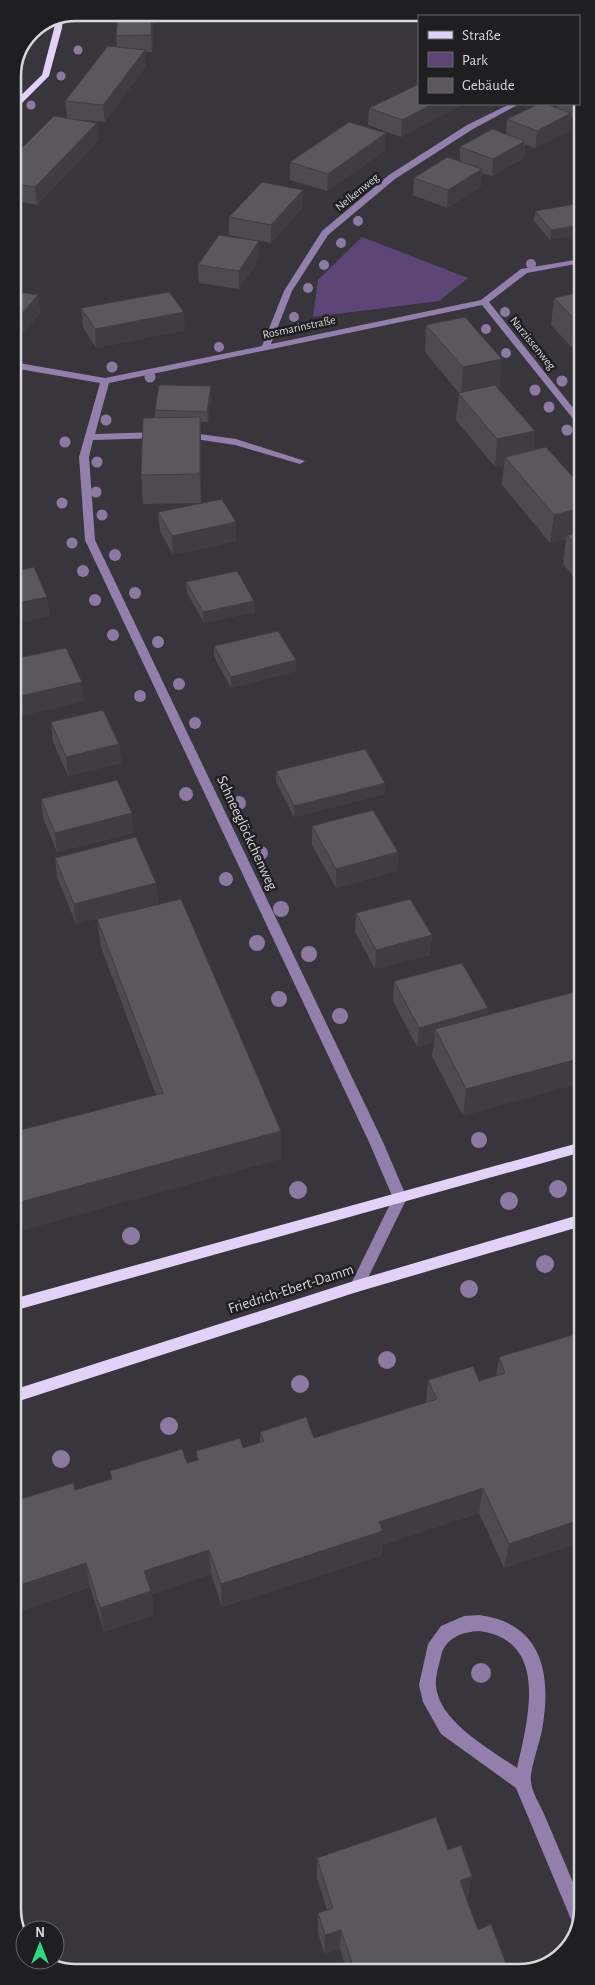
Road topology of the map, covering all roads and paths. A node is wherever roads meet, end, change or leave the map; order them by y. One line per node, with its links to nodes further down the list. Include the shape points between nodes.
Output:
1 (59, 24): 2 (main road, via 46,76)
2 (21, 99)
3 (513, 105): 6 (street, Nelkenweg, via 470,127 392,177 325,233 288,291)
4 (574, 262): 5 (street, Rosmarinstraße, via 524,271)
5 (484, 302): 6 (street, Rosmarinstraße); 9 (street, Narzissenweg)
6 (266, 346): 8 (street, Rosmarinstraße)
7 (21, 366): 8 (street, Rosmarinstraße)
8 (105, 381): 10 (street, Schneeglöckchenweg)
9 (574, 413)
10 (90, 438): 11 (street, via 188,435 236,442); 13 (street, Schneeglöckchenweg, via 84,457 90,540 372,1132)
11 (300, 461)
12 (574, 1149): 13 (main road)
13 (400, 1198): 15 (street); 16 (main road)
14 (574, 1222): 15 (main road, Friedrich-Ebert-Damm)
15 (357, 1286): 17 (main road, Friedrich-Ebert-Damm)
16 (21, 1304)
17 (21, 1395)
18 (522, 1782): 18 (street, via 534,1728 536,1673 526,1646 515,1635 495,1625 464,1624 447,1632 434,1650 427,1685 431,1702 447,1728); 19 (street)
19 (574, 1906)

